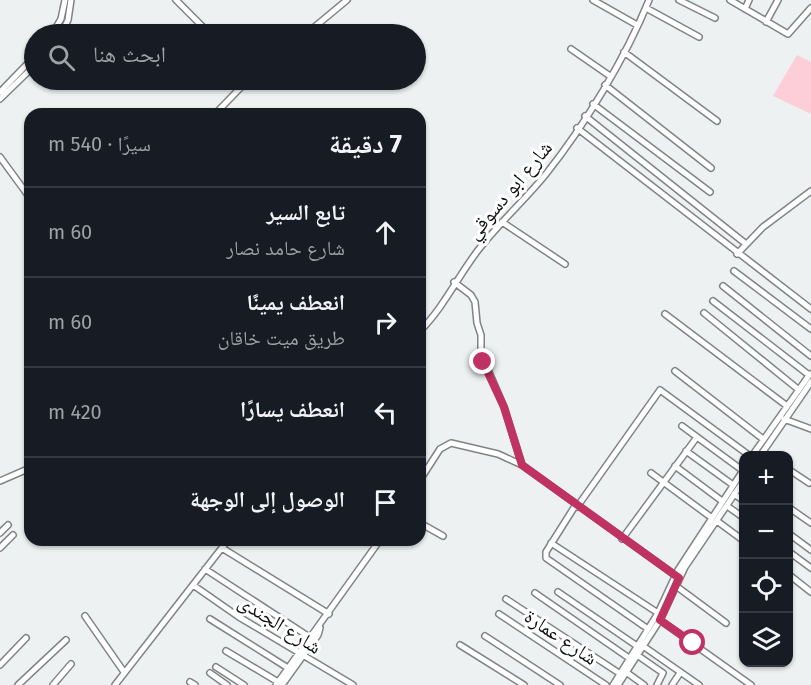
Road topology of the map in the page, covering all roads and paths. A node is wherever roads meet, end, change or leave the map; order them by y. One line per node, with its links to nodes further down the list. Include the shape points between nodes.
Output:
1 (65, 0): 16 (street)
2 (71, 0): 17 (street)
3 (176, 0): 18 (street)
4 (347, 0): 19 (street)
5 (592, 0): 20 (street)
6 (649, 0): 11 (street, شارع ابو دسوقي)
7 (679, 0): 14 (street)
8 (730, 0): 13 (street)
9 (749, 0): 13 (street)
10 (778, 0): 15 (street)
11 (646, 8): 20 (street, شارع ابو دسوقي); 21 (street)
12 (811, 8): 15 (street, via 790,34)
13 (745, 9): 15 (street)
14 (715, 18)
15 (766, 22)
16 (58, 24)
17 (66, 24)
18 (200, 24)
19 (318, 24)
20 (637, 25): 23 (street, شارع ابو دسوقي)
21 (699, 37)
22 (570, 49): 26 (street)
23 (624, 52): 26 (street, شارع ابو دسوقي); 34 (street)
24 (24, 67): 29 (street)
25 (24, 76): 30 (street)
26 (610, 76): 27 (street, شارع ابو دسوقي)
27 (605, 85): 31 (street, شارع ابو دسوقي); 37 (street)
28 (238, 90): 32 (street)
29 (0, 92)
30 (0, 99)
31 (593, 104): 33 (street, شارع ابو دسوقي); 39 (street)
32 (221, 108)
33 (585, 116): 35 (street, شارع ابو دسوقي); 42 (street)
34 (717, 121)
35 (577, 128): 41 (street, شارع ابو دسوقي, via 547,173); 43 (street)
36 (0, 157): 38 (street)
37 (711, 168)
38 (24, 190)
39 (710, 192)
40 (809, 194): 42 (street)
41 (502, 222): 44 (street); 46 (street, شارع ابو دسوقي)
42 (746, 244): 43 (street)
43 (737, 254): 49 (street)
44 (565, 264)
45 (734, 271): 53 (street)
46 (454, 282): 52 (street, شارع ابو دسوقي); 68 (street, via 475,302 483,362 504,407)
47 (723, 286): 54 (street)
48 (713, 301): 56 (street)
49 (811, 309)
50 (704, 313): 57 (street)
51 (665, 314): 58 (street)
52 (426, 324)
53 (811, 329)
54 (811, 356)
55 (675, 371): 63 (street)
56 (810, 377): 57 (street)
57 (805, 389): 58 (street); 59 (street)
58 (787, 406): 59 (street)
59 (782, 418): 61 (street); 63 (street); 66 (street)
60 (682, 426): 62 (street)
61 (811, 429)
62 (697, 437): 67 (street); 70 (street)
63 (763, 440): 65 (street)
64 (744, 451): 84 (street, via 659,391)
65 (755, 451)
66 (762, 451)
67 (686, 452): 69 (street); 79 (street)
68 (522, 465): 72 (street, via 498,454 452,443 440,449); 84 (street)
69 (675, 466): 77 (street); 83 (street)
70 (739, 467)
71 (24, 471): 76 (street)
72 (426, 471)
73 (793, 472): 78 (street)
74 (651, 473): 77 (street)
75 (739, 476): 79 (street)
76 (0, 481)
77 (664, 482): 87 (street); 96 (street)
78 (809, 483)
79 (733, 485): 83 (street)
80 (739, 487): 81 (street)
81 (734, 494): 82 (street); 83 (street)
82 (739, 498)
83 (725, 503): 86 (street); 87 (street)
84 (576, 506): 96 (street); 97 (street)
85 (793, 510): 88 (street)
86 (739, 514)
87 (714, 519): 95 (street); 105 (street)
88 (811, 524)
89 (8, 525): 91 (street)
90 (426, 526): 93 (street)
91 (0, 532)
92 (13, 535): 99 (street)
93 (443, 536)
94 (793, 536): 101 (street)
95 (739, 537)
96 (622, 539): 105 (street)
97 (551, 543): 116 (street); 120 (street, via 546,552 548,560)
98 (376, 546): 113 (street)
99 (0, 548)
100 (222, 548): 104 (street); 113 (street)
101 (811, 550)
102 (793, 555): 103 (street)
103 (811, 568)
104 (206, 569): 107 (street); 123 (street)
105 (677, 577): 108 (street); 116 (street)
106 (793, 577): 110 (street)
107 (193, 585): 128 (street, شارع الجندى); 135 (street)
108 (676, 586): 116 (street); 118 (street)
109 (558, 592): 126 (street)
110 (811, 592)
111 (535, 593): 130 (street)
112 (506, 598): 139 (street)
113 (329, 614): 119 (street)
114 (499, 614): 150 (street, شارع عمارة)
115 (85, 616): 135 (street)
116 (658, 617): 120 (street); 126 (street); 157 (street)
117 (210, 619): 134 (street)
118 (726, 623)
119 (320, 627): 123 (street); 128 (street, via 318,635)
120 (648, 628): 126 (street)
121 (485, 636): 149 (street)
122 (26, 638): 132 (street)
123 (310, 638): 128 (street)
124 (66, 640): 141 (street)
125 (460, 645): 148 (street)
126 (640, 646): 129 (street); 130 (street); 137 (street)
127 (226, 651): 140 (street)
128 (300, 655): 134 (street); 140 (street); 147 (street, شارع الجندى)
129 (637, 655): 136 (street); 154 (street, via 663,673)
130 (629, 658): 139 (street)
131 (71, 664): 142 (street)
132 (0, 665)
133 (216, 666): 145 (street)
134 (288, 668): 140 (street)
135 (124, 672): 143 (street)
136 (626, 672): 152 (street); 153 (street)
137 (680, 672): 155 (street); 156 (street)
138 (210, 673): 144 (street)
139 (619, 673): 151 (street)
140 (280, 683): 146 (street)
141 (18, 685)
142 (53, 685)
143 (115, 685)
144 (227, 685)
145 (244, 685)
146 (291, 685)
147 (353, 685)
148 (524, 685)
149 (560, 685)
150 (606, 685)
151 (613, 685)
152 (618, 685)
153 (644, 685)
154 (657, 685)
155 (672, 685)
156 (699, 685)
157 (751, 685)

